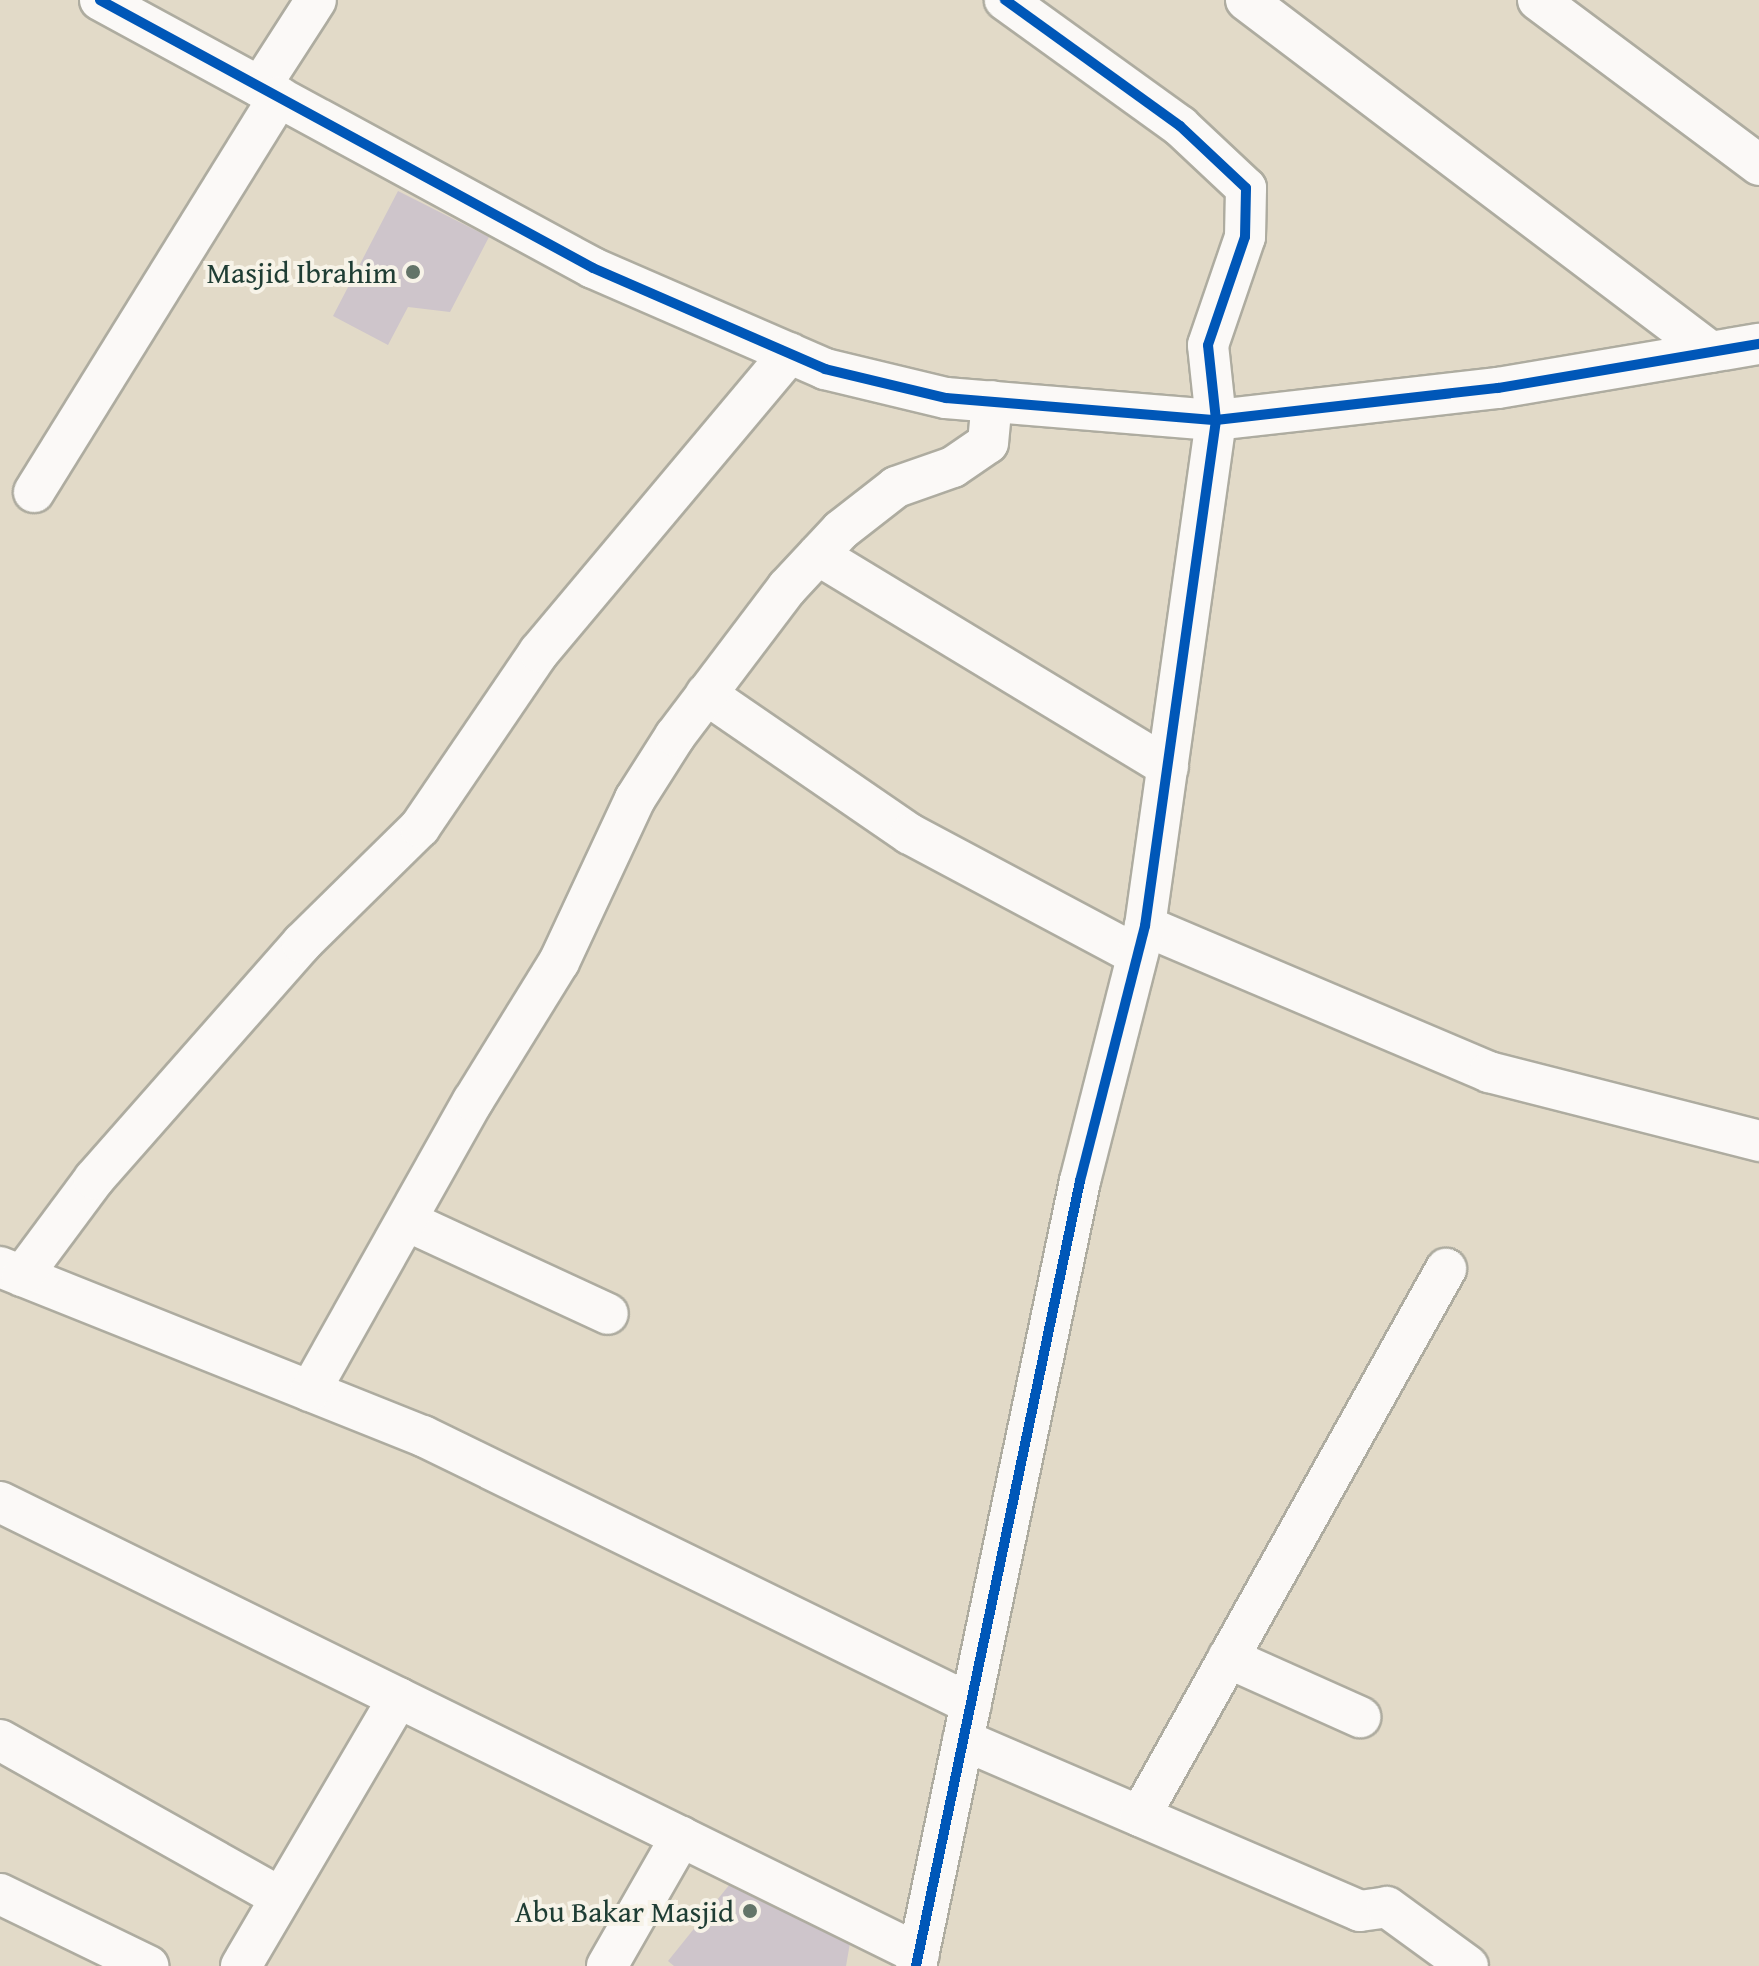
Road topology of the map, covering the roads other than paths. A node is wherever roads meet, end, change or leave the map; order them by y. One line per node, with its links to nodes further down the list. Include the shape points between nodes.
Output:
1 (100, 0): 6 (street)
2 (316, 0): 6 (street)
3 (1005, 0): 12 (street, via 1180,126 1246,188 1245,237 1208,345)
4 (1246, 0): 9 (street)
5 (1552, 4): 7 (street)
6 (269, 92): 10 (street, via 593,268); 13 (street)
7 (1759, 165)
8 (1759, 344): 9 (street)
9 (1711, 352): 12 (street, via 1498,388)
10 (790, 353): 11 (street, via 825,369 931,394); 21 (street, via 539,652 420,827 302,943)
11 (992, 401): 12 (street); 14 (street, via 988,443 953,467 896,487)
12 (1216, 420): 16 (street)
13 (34, 492)
14 (818, 555): 15 (street); 16 (street)
15 (706, 694): 17 (street, via 910,834); 19 (street, via 635,799 559,962)
16 (1168, 767): 17 (street)
17 (1141, 940): 18 (street, via 1489,1072); 28 (street, via 1080,1181)
18 (1759, 1141)
19 (407, 1221): 22 (street); 23 (street)
20 (1446, 1269): 25 (street)
21 (11, 1272): 23 (street)
22 (608, 1314)
23 (310, 1391): 28 (street, via 423,1436)
24 (0, 1502): 26 (street)
25 (1228, 1658): 27 (street); 30 (street)
26 (398, 1698): 31 (street); 33 (street)
27 (1360, 1717)
28 (967, 1722): 30 (street); 34 (street)
29 (0, 1740): 33 (street)
30 (1140, 1816): 38 (street, via 1360,1911 1387,1907)
31 (681, 1837): 34 (street); 37 (street)
32 (0, 1894): 35 (street)
33 (281, 1898): 36 (street)
34 (918, 1960)
35 (148, 1966)
36 (241, 1966)
37 (607, 1966)
38 (1468, 1966)

